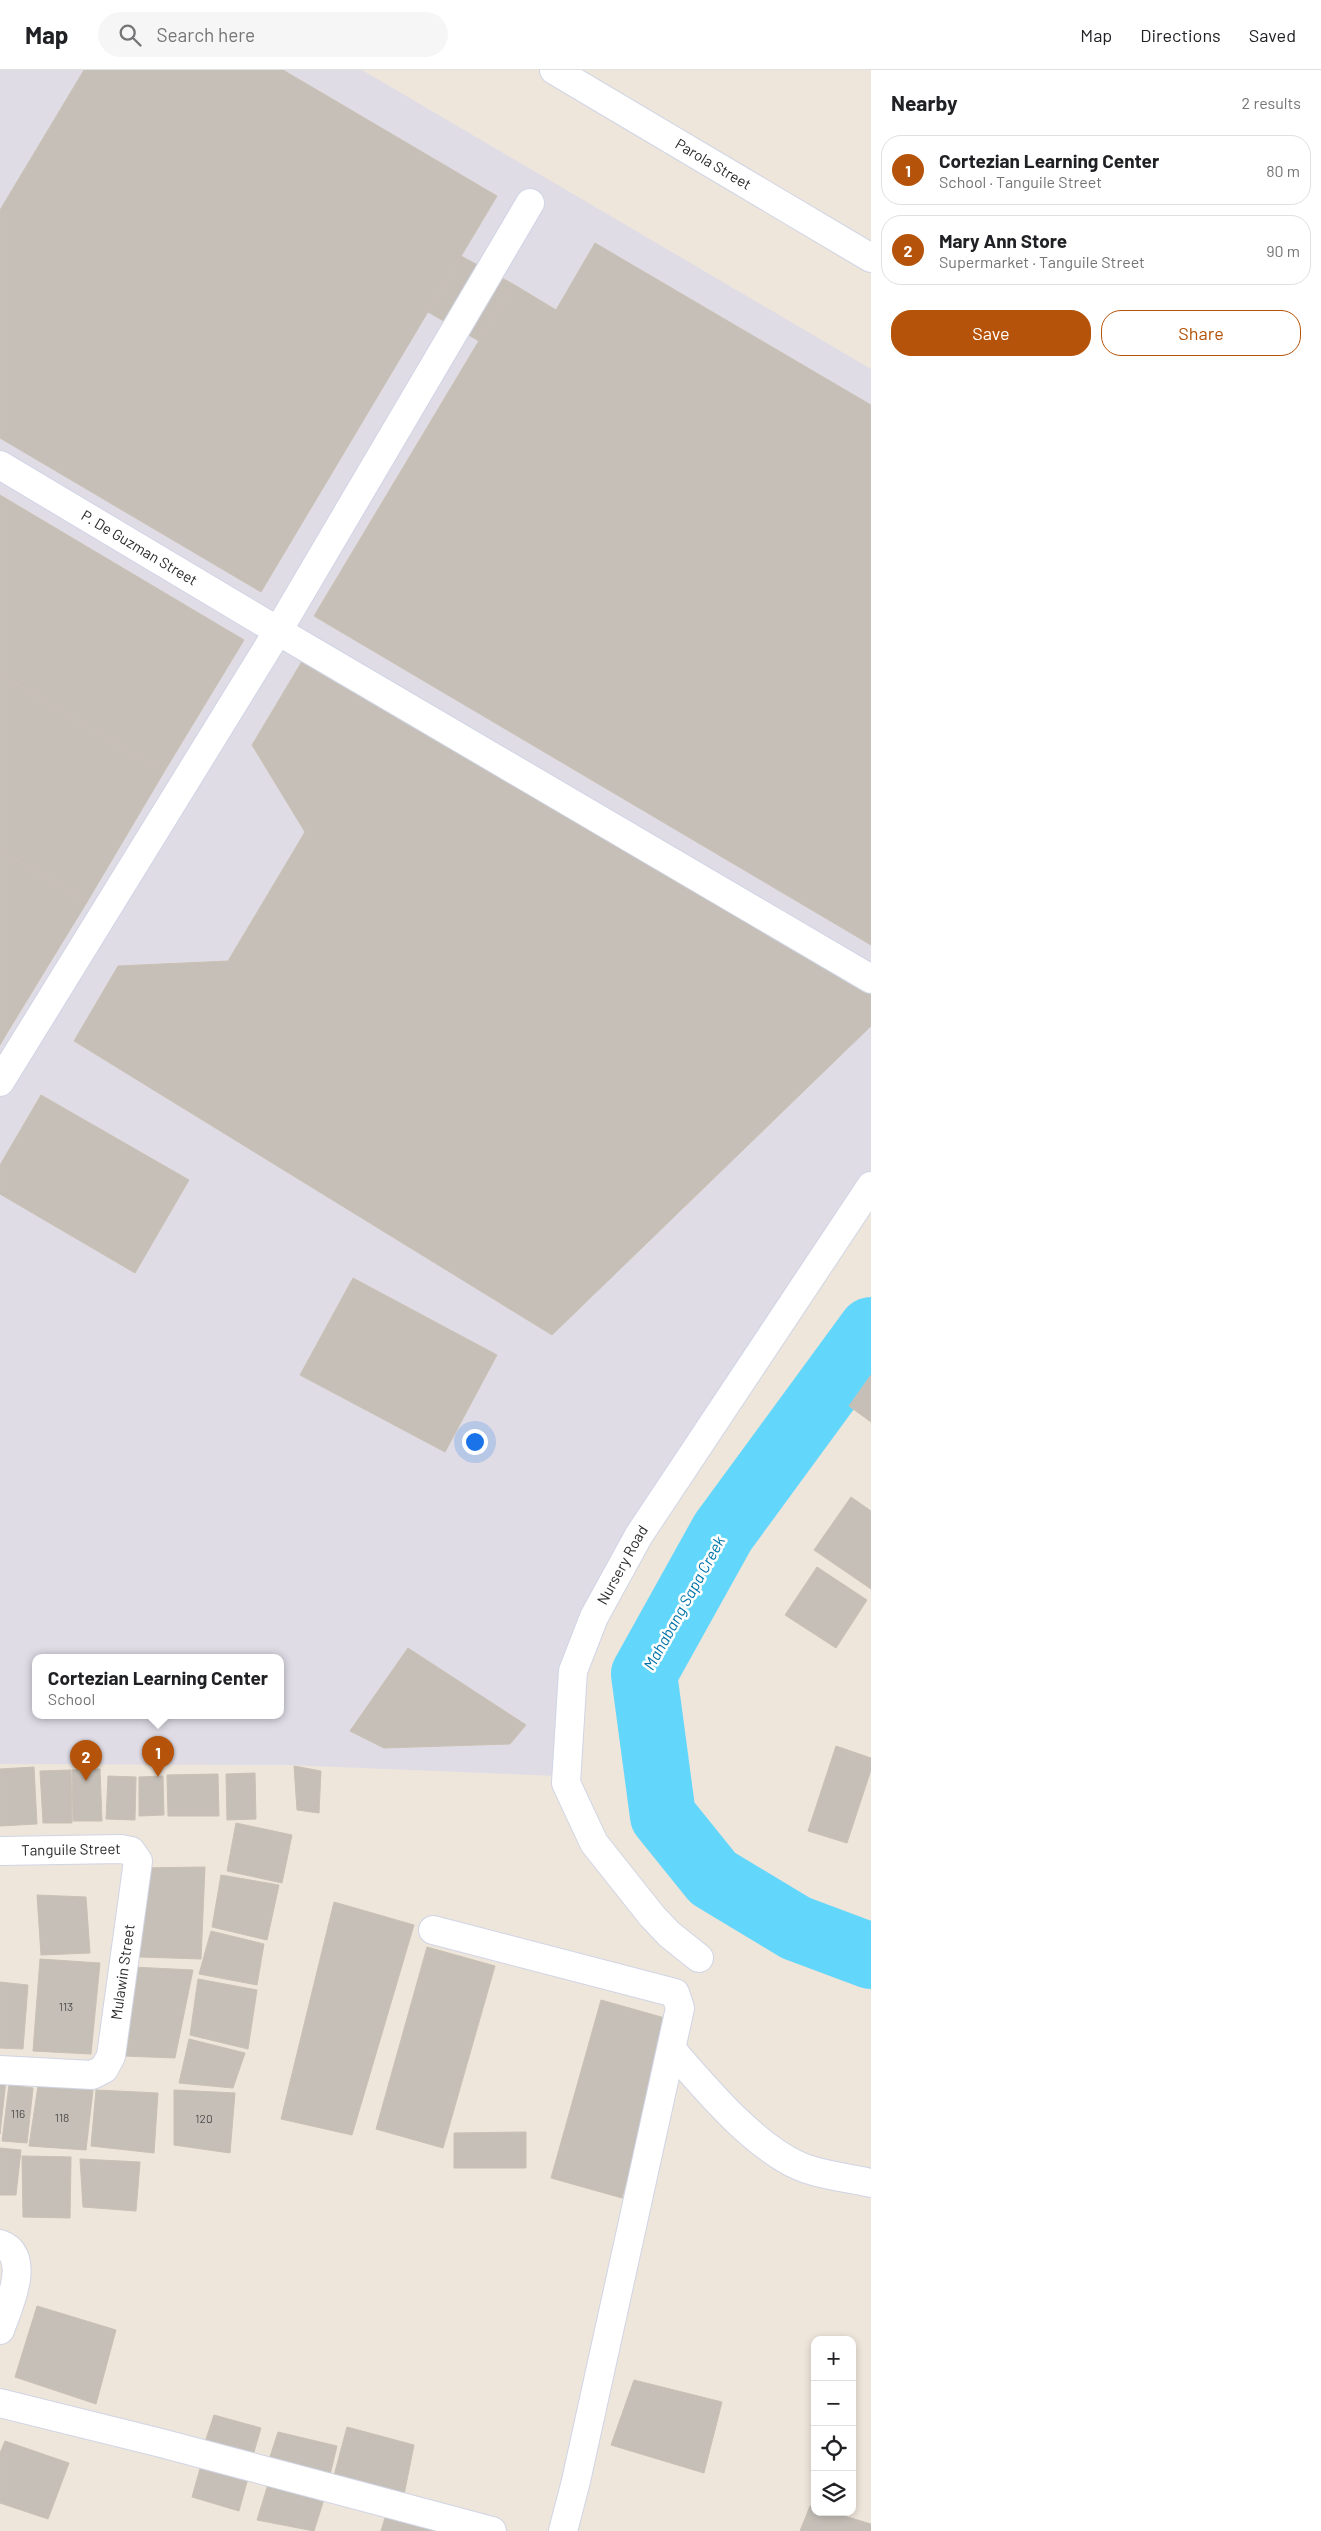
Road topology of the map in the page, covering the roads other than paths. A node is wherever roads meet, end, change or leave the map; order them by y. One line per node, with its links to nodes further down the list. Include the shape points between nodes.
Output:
1 (554, 70): 3 (street, Parola Street)
2 (530, 203): 5 (street)
3 (871, 258)
4 (0, 465): 5 (street, P. De Guzman Street)
5 (278, 632): 6 (street, P. De Guzman Street); 7 (street)
6 (871, 979)
7 (0, 1082)
8 (871, 1186): 12 (street, Nursery Road, via 639,1535 594,1617 573,1671 566,1783 594,1843 652,1916)
9 (0, 1851): 10 (street, Tanguile Street, via 121,1850 131,1851)
10 (138, 1860): 14 (street, Mulawin Street, via 111,2056 104,2069 92,2076)
11 (433, 1930): 13 (street, via 675,1993 680,2008)
12 (699, 1958)
13 (672, 2050): 15 (street, via 716,2099 773,2150 807,2168); 20 (street)
14 (0, 2070)
15 (871, 2182)
16 (1, 2244): 17 (street, via 13,2252 18,2266 12,2298)
17 (0, 2330)
18 (0, 2403): 19 (street)
19 (492, 2531)
20 (563, 2531)

